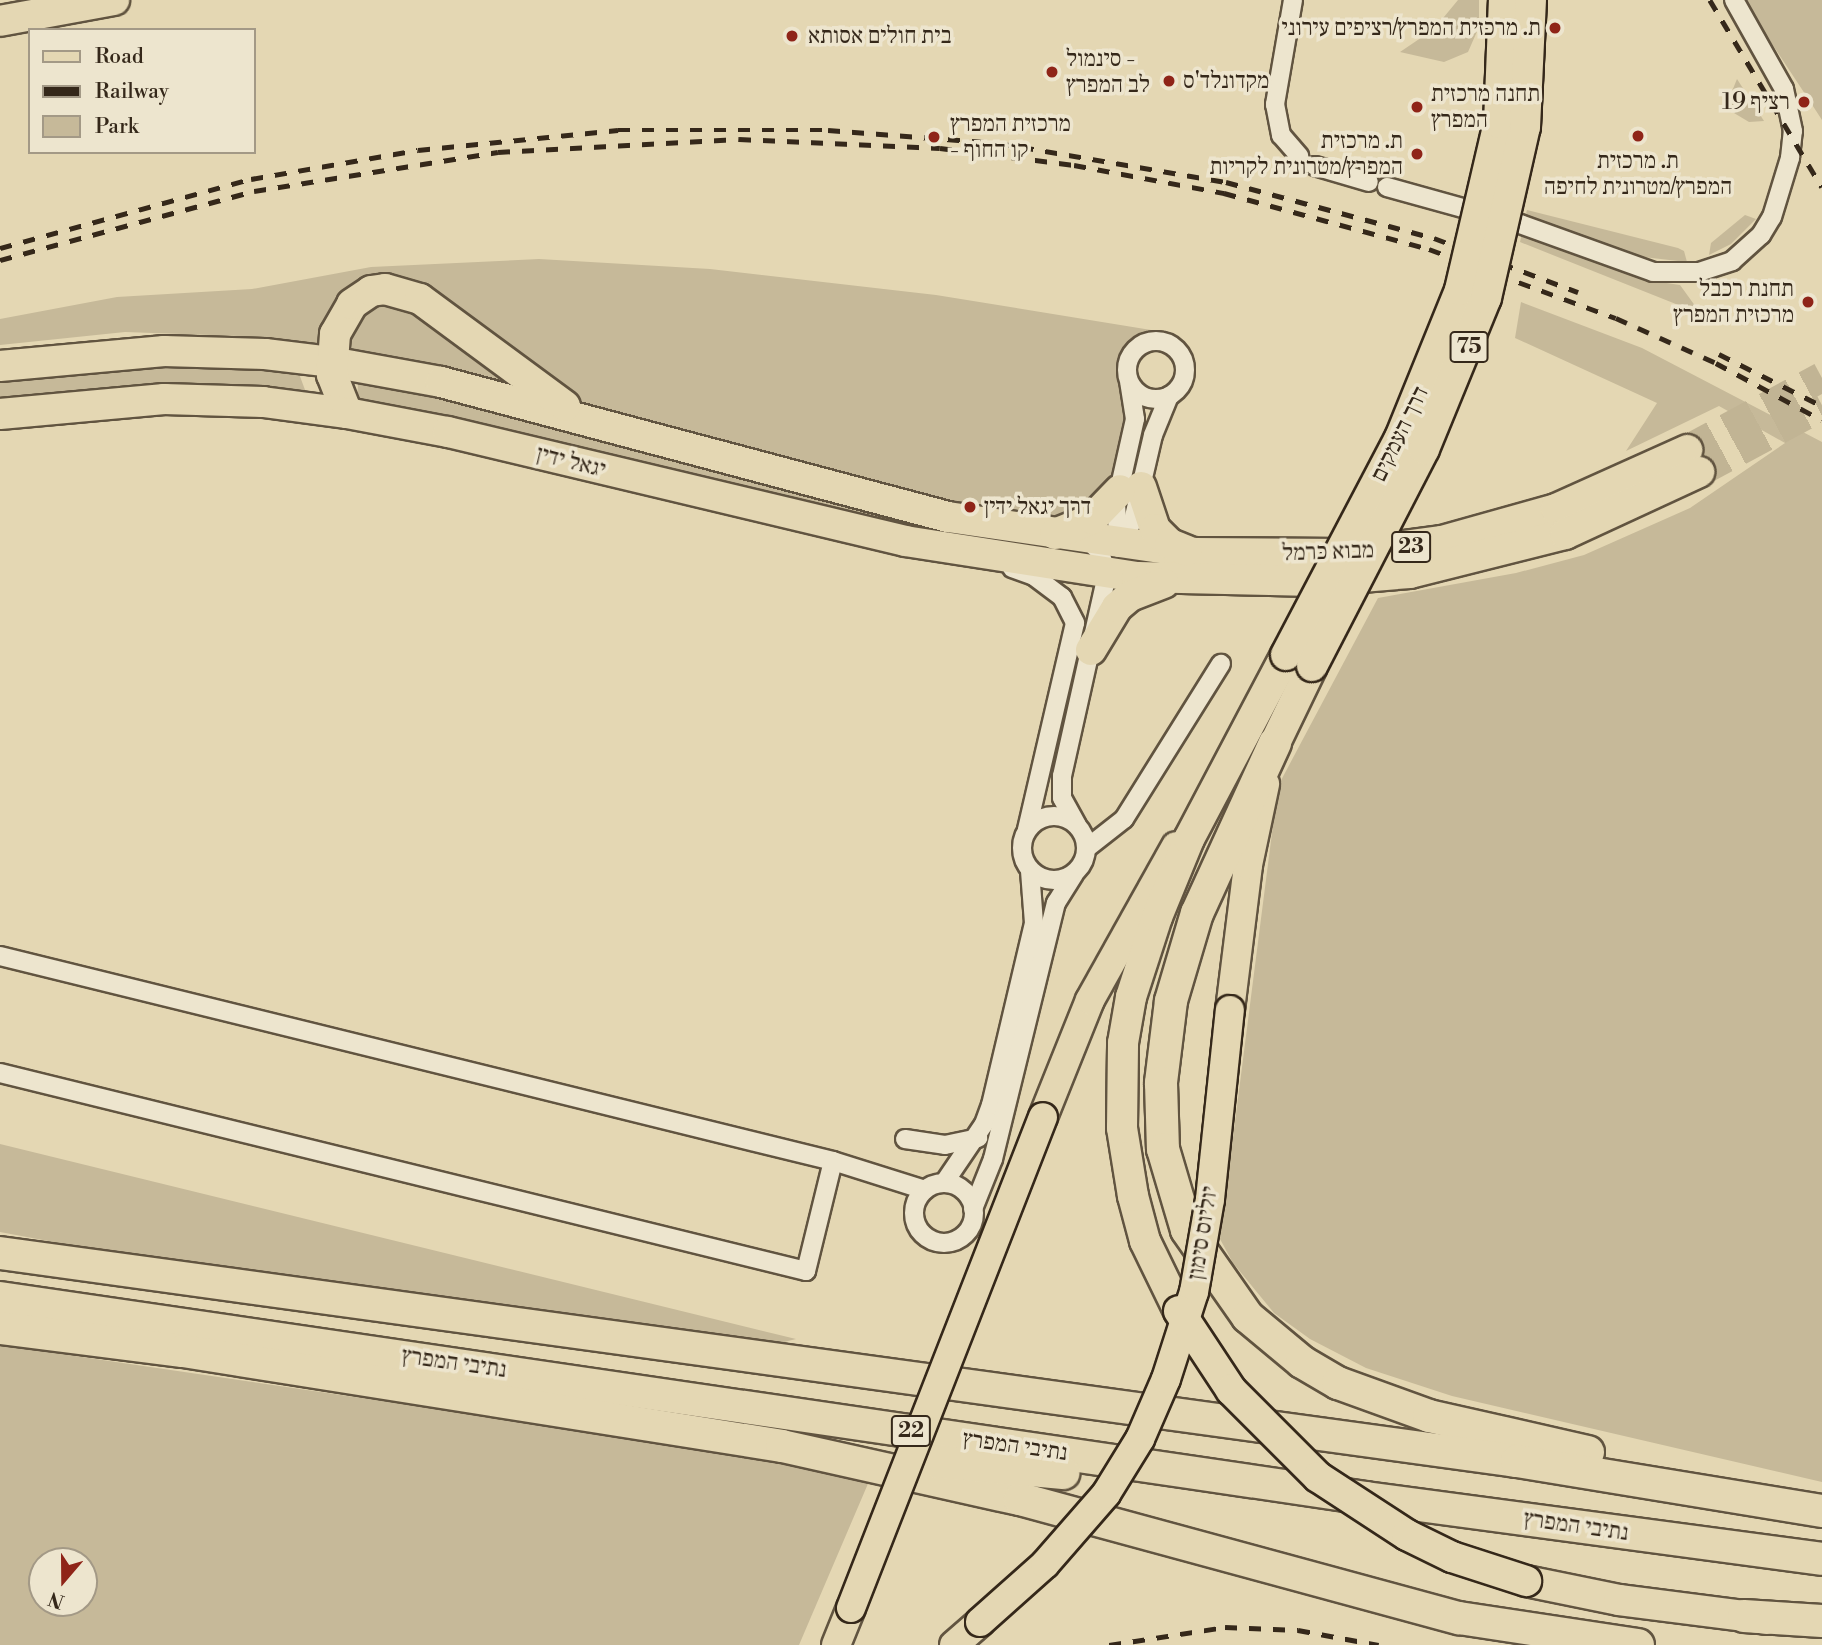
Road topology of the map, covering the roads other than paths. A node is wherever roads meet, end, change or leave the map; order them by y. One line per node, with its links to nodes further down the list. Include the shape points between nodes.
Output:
1 (114, 0): 6 (highway)
2 (1293, 0): 7 (street, via 1275,104 1281,135)
3 (1504, 0): 26 (highway, דרך העמקים / 75, bridge, via 1499,123 1460,290 1400,438)
4 (1531, 0): 26 (highway, דרך העמקים / 75, bridge, via 1525,127 1486,298 1424,449)
5 (1734, 0): 10 (street, via 1784,89 1793,131 1772,217 1732,261 1699,272 1653,272 1520,224)
6 (0, 21)
7 (1299, 156)
8 (1315, 166): 9 (street)
9 (1369, 182)
10 (1387, 187)
11 (331, 362): 12 (highway, יגאל ידין, via 265,354 164,351); 15 (highway, via 334,384); 17 (highway, יגאל ידין, via 441,382); 17 (highway, via 335,334 352,304 371,291 397,290 420,299 545,393)
12 (0, 366)
13 (1129, 383): 14 (street, via 1144,397); 14 (street, via 1127,366 1134,351 1149,342 1166,343 1181,355 1185,372); 19 (street, via 1135,419)
14 (1169, 396): 19 (street)
15 (347, 413): 16 (highway, יגאל ידין, via 263,402 164,399); 22 (highway, יגאל ידין, via 449,432 751,507)
16 (0, 414)
17 (599, 424): 20 (highway, יגאל ידין, via 921,510)
18 (1693, 461): 23 (highway, מבוא כרמל / 23, via 1566,506 1442,541)
19 (1130, 488): 20 (highway, via 1092,519); 21 (street); 23 (highway, via 1154,528)
20 (1054, 535): 21 (highway, יגאל ידין)
21 (1104, 555): 22 (highway, יגאל ידין, via 1070,569); 23 (highway, מבוא כרמל / 23); 24 (highway, יגאל ידין); 25 (street)
22 (976, 556): 31 (street, via 1049,585 1062,597 1074,623)
23 (1188, 566): 24 (highway, מבוא כרמל / 23); 25 (highway, via 1130,596 1108,618)
24 (1137, 578)
25 (1091, 650): 30 (street, via 1062,776 1062,798)
26 (1299, 661): 28 (highway, דרך העמקים / 75); 29 (highway, דרך העמקים / 75)
27 (1222, 664): 32 (street, via 1124,819)
28 (1275, 743): 52 (highway, via 1197,913 1164,1041 1163,1149 1171,1186 1187,1230 1227,1293 1302,1362 1376,1399 1455,1422); 60 (main road, יוליוס סימון, bridge, via 1248,865 1208,1212 1194,1292 1166,1379 1140,1439 1106,1494 1045,1564)
29 (1228, 760): 56 (highway, דרך העמקים, bridge, via 1157,917 1123,1043 1122,1128 1133,1196 1145,1241 1179,1311 1231,1390 1318,1477 1407,1535 1452,1557 1526,1581 1619,1600); 59 (main road, bridge, via 1121,939 1090,1000)
30 (1077, 825): 31 (street, via 1052,816); 32 (street)
31 (1027, 830): 33 (street, via 1022,852)
32 (1087, 848): 34 (street)
33 (1030, 871): 34 (street, via 1047,880); 39 (street, via 1035,910 1030,943 991,1105)
34 (1074, 874): 37 (street, via 1052,918)
35 (0, 956): 40 (street)
36 (0, 1073): 40 (street, via 806,1271)
37 (1002, 1124): 39 (street); 43 (street)
38 (905, 1139): 39 (street, via 945,1145)
39 (973, 1140): 41 (street)
40 (833, 1161): 42 (street)
41 (944, 1183): 42 (street); 43 (street, via 962,1189)
42 (925, 1190): 43 (street, via 914,1217 923,1236 932,1241 962,1238 973,1223)
43 (973, 1209)
44 (0, 1247): 46 (highway)
45 (0, 1253): 46 (highway, נתיבי המפרץ / 22)
46 (90, 1265): 53 (highway, נתיבי המפרץ / 22, via 1517,1461)
47 (0, 1298): 54 (highway, נתיבי המפרץ / 22)
48 (0, 1316): 50 (highway)
49 (0, 1328): 50 (highway)
50 (183, 1351): 51 (highway)
51 (782, 1446): 54 (highway); 61 (highway, via 1020,1499 1459,1618)
52 (1822, 1505)
53 (1822, 1511)
54 (1524, 1519): 55 (highway, נתיבי המפרץ / 22)
55 (1822, 1559)
56 (1744, 1616): 57 (highway); 58 (highway, דרך העמקים)
57 (1822, 1621)
58 (1822, 1628)
59 (836, 1645)
60 (954, 1645)
61 (1639, 1645)

